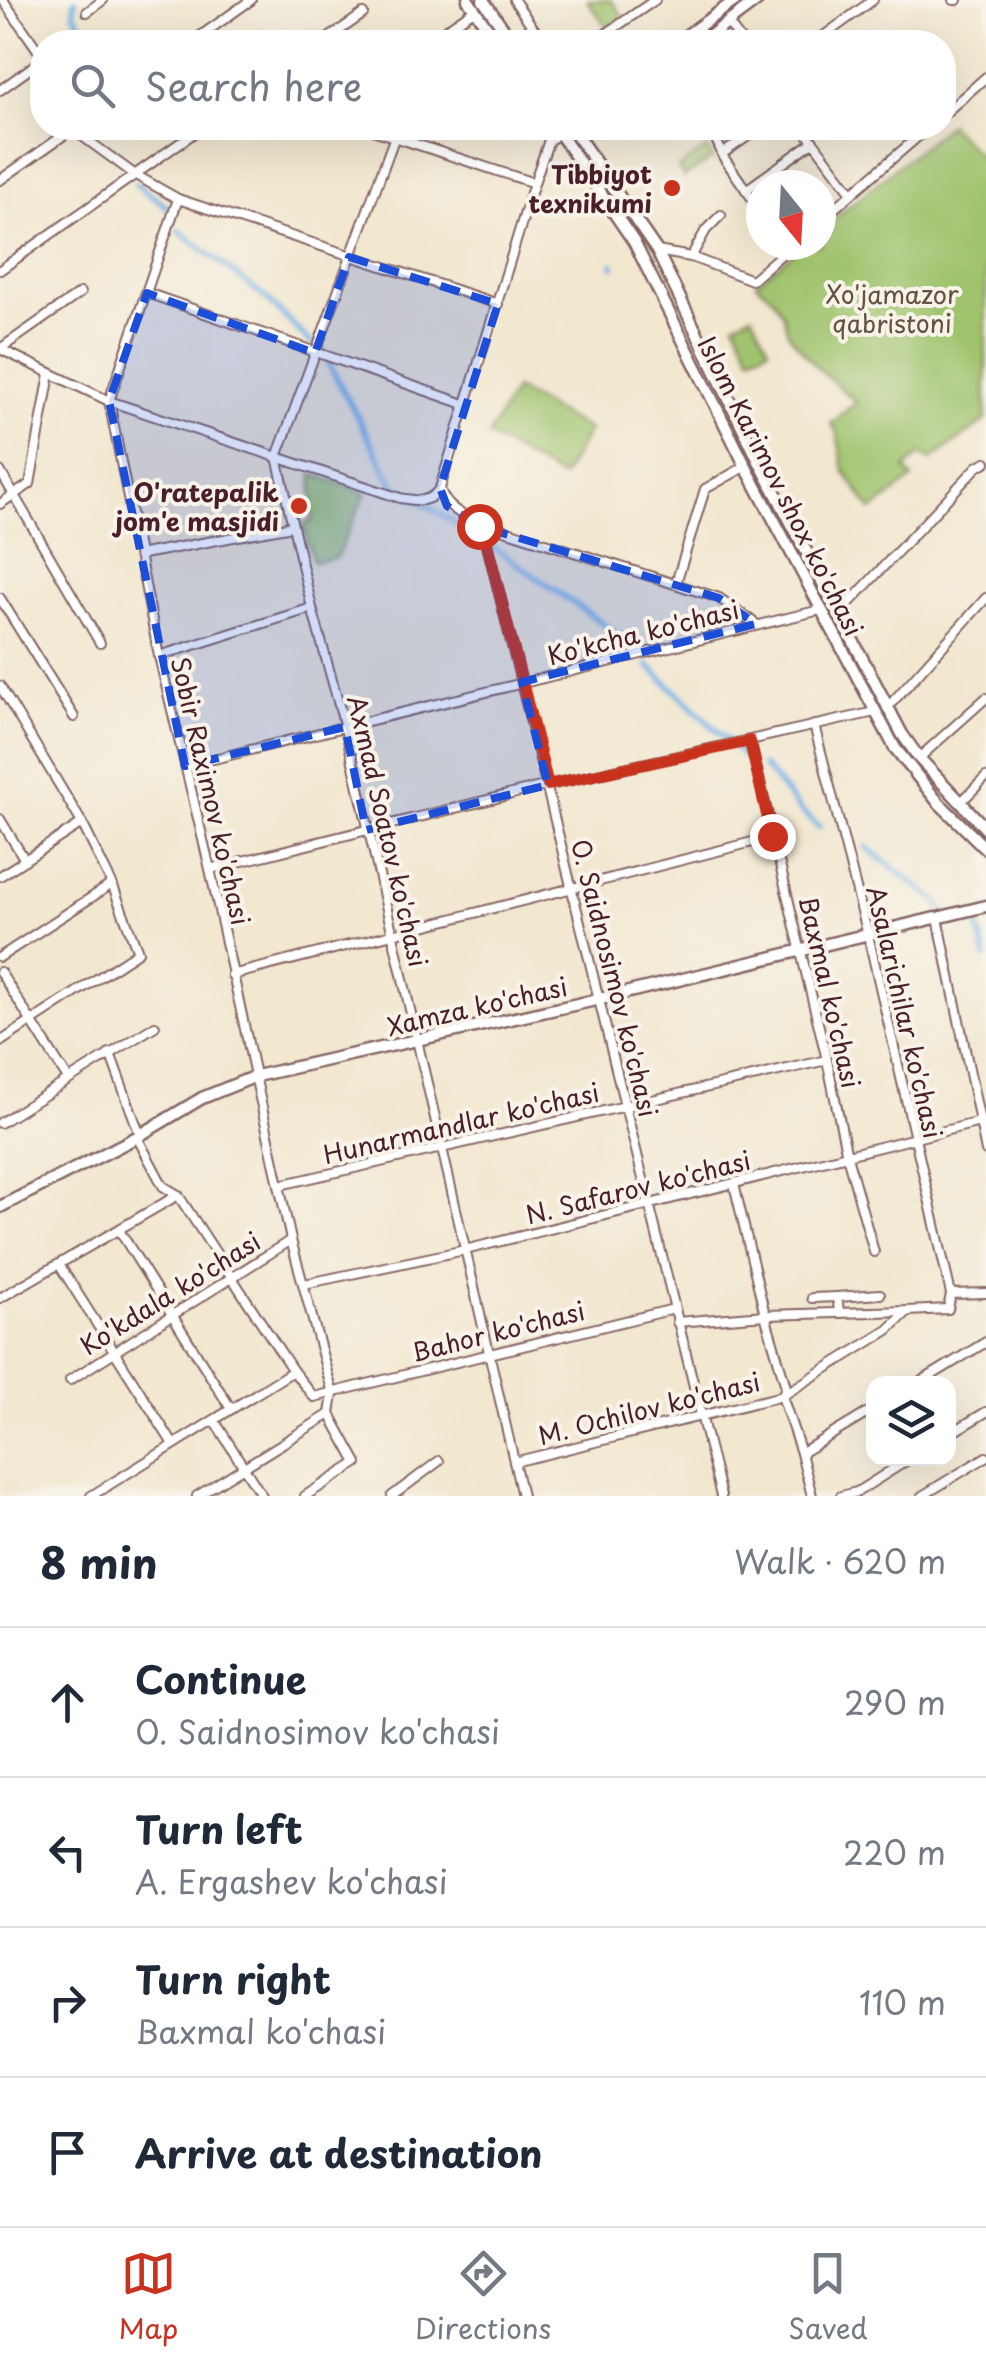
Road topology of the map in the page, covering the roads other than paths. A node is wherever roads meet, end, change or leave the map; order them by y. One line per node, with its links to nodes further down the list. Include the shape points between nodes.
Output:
1 (103, 0): 10 (street)
2 (252, 0): 13 (street)
3 (514, 0): 18 (street)
4 (655, 0): 19 (street)
5 (736, 0): 20 (main road)
6 (758, 0): 12 (main road)
7 (873, 0): 23 (street)
8 (2, 2): 24 (street)
9 (475, 3): 15 (street); 16 (main road); 17 (main road)
10 (87, 12)
11 (363, 14): 14 (street)
12 (728, 22): 21 (main road); 22 (street)
13 (209, 30)
14 (340, 30)
15 (442, 30)
16 (490, 30)
17 (501, 30)
18 (535, 30)
19 (611, 30)
20 (693, 30)
21 (718, 30)
22 (734, 30)
23 (832, 30)
24 (30, 41)
25 (30, 67): 27 (street)
26 (986, 77): 28 (street)
27 (0, 90)
28 (956, 103)
29 (58, 140): 44 (street)
30 (87, 140): 43 (street)
31 (184, 140): 43 (street)
32 (393, 140): 52 (street)
33 (418, 140): 45 (street)
34 (549, 140): 45 (street)
35 (570, 140): 65 (main road, Islom Karimov shox ko'chasi, via 634,242)
36 (571, 140): 51 (main road, Islom Karimov shox ko'chasi)
37 (716, 140): 41 (street)
38 (742, 140): 41 (street)
39 (914, 140): 47 (street)
40 (813, 142): 42 (street); 47 (street)
41 (722, 154): 46 (street)
42 (774, 170)
43 (134, 174): 48 (street); 55 (street)
44 (0, 180)
45 (534, 183): 58 (street)
46 (746, 190)
47 (852, 193): 49 (street)
48 (178, 199): 52 (street); 57 (street)
49 (836, 207)
50 (721, 215): 53 (street)
51 (657, 252): 53 (street); 64 (main road, Islom Karimov shox ko'chasi)
52 (350, 257): 58 (street); 60 (street)
53 (691, 257): 54 (street, via 752,280)
54 (775, 260)
55 (0, 270)
56 (80, 293): 59 (street)
57 (147, 293): 60 (street); 62 (street)
58 (498, 304): 63 (street)
59 (0, 349): 61 (street)
60 (315, 353): 63 (street); 66 (street)
61 (50, 374): 62 (street); 73 (street, via 30,484)
62 (109, 401): 66 (street); 77 (street, Sobir Raximov ko'chasi)
63 (467, 405): 72 (street)
64 (736, 412): 65 (main road, via 732,420); 68 (main road, Islom Karimov shox ko'chasi)
65 (723, 417): 69 (main road, Islom Karimov shox ko'chasi)
66 (277, 457): 72 (street, via 400,498 433,498); 75 (street, Axmad Soatov ko'chasi)
67 (982, 464): 71 (street); 83 (street)
68 (760, 465): 69 (main road); 83 (main road, Islom Karimov shox ko'chasi)
69 (747, 468): 78 (street, via 705,489); 82 (main road, Islom Karimov shox ko'chasi)
70 (0, 471): 73 (street)
71 (986, 474)
72 (440, 488): 76 (street, via 446,506)
73 (14, 494): 74 (street); 85 (street)
74 (0, 504)
75 (292, 526): 77 (street); 81 (street, Axmad Soatov ko'chasi)
76 (479, 526): 78 (street); 87 (street, O. Saidnosimov ko'chasi)
77 (138, 555): 86 (street, Sobir Raximov ko'chasi)
78 (676, 583): 84 (street, via 718,598)
79 (0, 598): 92 (street)
80 (986, 598): 90 (street)
81 (312, 608): 86 (street); 94 (street, Axmad Soatov ko'chasi)
82 (820, 610): 84 (street, Ko'kcha ko'chasi); 91 (main road, Islom Karimov shox ko'chasi)
83 (838, 615): 90 (main road, Islom Karimov shox ko'chasi)
84 (756, 624): 87 (street, Ko'kcha ko'chasi)
85 (100, 643)
86 (160, 656): 97 (street, Sobir Raximov ko'chasi)
87 (522, 682): 94 (street, Ko'kcha ko'chasi); 99 (street, O. Saidnosimov ko'chasi)
88 (0, 686): 102 (street)
89 (986, 698): 96 (street)
90 (887, 708): 96 (main road, Islom Karimov shox ko'chasi)
91 (875, 712): 93 (street); 106 (main road, Islom Karimov shox ko'chasi, via 902,760)
92 (74, 718)
93 (814, 725): 95 (street); 115 (street, Asalarichilar ko'chasi)
94 (345, 727): 97 (street, Ko'kcha ko'chasi); 104 (street, Axmad Soatov ko'chasi)
95 (750, 741): 99 (street); 105 (street, Baxmal ko'chasi)
96 (920, 758): 100 (main road, Islom Karimov shox ko'chasi)
97 (185, 766): 108 (street, Sobir Raximov ko'chasi)
98 (986, 778): 100 (street)
99 (548, 785): 104 (street); 111 (street, O. Saidnosimov ko'chasi)
100 (960, 803): 103 (main road, Islom Karimov shox ko'chasi)
101 (0, 819): 107 (street)
102 (82, 823): 107 (street); 110 (street)
103 (986, 829)
104 (366, 830): 108 (street); 114 (street, Axmad Soatov ko'chasi)
105 (772, 836): 111 (street); 116 (street, Baxmal ko'chasi)
106 (986, 849)
107 (25, 860): 109 (street)
108 (210, 869): 119 (street, Sobir Raximov ko'chasi)
109 (0, 876)
110 (112, 884): 117 (street); 121 (street, via 138,952)
111 (572, 887): 114 (street); 120 (street, O. Saidnosimov ko'chasi)
112 (986, 906): 113 (main road, Xamza ko'chasi)
113 (941, 917): 115 (main road, Xamza ko'chasi); 130 (street)
114 (391, 932): 119 (street); 123 (street, Axmad Soatov ko'chasi)
115 (868, 935): 116 (main road, Xamza ko'chasi); 133 (street, Asalarichilar ko'chasi)
116 (800, 952): 120 (main road, Xamza ko'chasi); 126 (street, Baxmal ko'chasi)
117 (0, 957)
118 (0, 972): 121 (street)
119 (232, 975): 127 (street, Sobir Raximov ko'chasi)
120 (600, 999): 123 (main road, Xamza ko'chasi); 129 (street, O. Saidnosimov ko'chasi)
121 (32, 1021): 124 (street); 128 (street)
122 (155, 1026): 125 (street)
123 (415, 1040): 127 (main road, Xamza ko'chasi); 134 (street, Axmad Soatov ko'chasi)
124 (0, 1042)
125 (110, 1053): 128 (street); 132 (street)
126 (827, 1060): 129 (street, Hunarmandlar ko'chasi); 136 (street, Baxmal ko'chasi)
127 (256, 1076): 132 (main road, Xamza ko'chasi); 138 (street, Sobir Raximov ko'chasi)
128 (68, 1079): 131 (street)
129 (626, 1104): 134 (street, Hunarmandlar ko'chasi); 140 (street, O. Saidnosimov ko'chasi)
130 (980, 1122): 133 (street, N. Safarov ko'chasi); 135 (street)
131 (0, 1123)
132 (138, 1136): 139 (street, via 163,1186); 141 (main road, Xamza ko'chasi)
133 (915, 1139): 136 (street, N. Safarov ko'chasi); 151 (street, Asalarichilar ko'chasi)
134 (440, 1148): 138 (street, Hunarmandlar ko'chasi); 144 (street, Axmad Soatov ko'chasi)
135 (986, 1151)
136 (846, 1156): 137 (street, N. Safarov ko'chasi); 145 (street, Baxmal ko'chasi)
137 (734, 1184): 140 (street, N. Safarov ko'chasi); 159 (street)
138 (280, 1185): 143 (street, Sobir Raximov ko'chasi)
139 (178, 1195): 142 (street); 147 (street)
140 (648, 1206): 144 (street, N. Safarov ko'chasi); 155 (street, O. Saidnosimov ko'chasi)
141 (0, 1207)
142 (120, 1230): 146 (street); 158 (street)
143 (291, 1240): 147 (street, Ko'kdala ko'chasi); 148 (street, Sobir Raximov ko'chasi)
144 (464, 1250): 148 (street, N. Safarov ko'chasi); 163 (street, Axmad Soatov ko'chasi)
145 (874, 1252)
146 (60, 1266): 153 (street); 162 (street)
147 (232, 1276): 158 (street, Ko'kdala ko'chasi); 164 (street)
148 (304, 1284): 167 (street, Sobir Raximov ko'chasi)
149 (986, 1292): 151 (street)
150 (880, 1294): 152 (street)
151 (951, 1294): 156 (street, Asalarichilar ko'chasi, via 948,1309)
152 (836, 1297): 154 (street); 157 (street)
153 (0, 1298)
154 (812, 1298)
155 (674, 1309): 160 (street, O. Saidnosimov ko'chasi); 163 (street, Bahor ko'chasi)
156 (908, 1311): 157 (street); 168 (street, M. Ochilov ko'chasi)
157 (839, 1312): 159 (street)
158 (172, 1313): 162 (street, Ko'kdala ko'chasi); 169 (street)
159 (764, 1314): 160 (street); 168 (street, via 786,1387)
160 (677, 1322): 173 (street, O. Saidnosimov ko'chasi)
161 (986, 1342): 165 (street)
162 (114, 1351): 166 (street, Ko'kdala ko'chasi); 176 (street)
163 (489, 1353): 167 (street, Bahor ko'chasi); 180 (street, Axmad Soatov ko'chasi)
164 (293, 1371): 167 (street, via 314,1396); 169 (street)
165 (930, 1376)
166 (70, 1380)
167 (333, 1394): 171 (street)
168 (782, 1396): 173 (street, M. Ochilov ko'chasi); 177 (street)
169 (231, 1408): 174 (street)
170 (986, 1412): 175 (street)
171 (330, 1414): 182 (street); 187 (street, via 357,1463)
172 (866, 1415): 177 (street)
173 (702, 1417): 180 (street, M. Ochilov ko'chasi); 190 (street, O. Saidnosimov ko'chasi)
174 (214, 1420): 176 (street); 182 (street)
175 (956, 1430)
176 (173, 1444): 184 (street)
177 (801, 1453): 191 (street)
178 (986, 1456): 193 (street)
179 (439, 1461): 188 (street)
180 (514, 1462): 189 (street, Axmad Soatov ko'chasi)
181 (899, 1466): 183 (street)
182 (244, 1467): 185 (street); 186 (street)
183 (858, 1494): 192 (street)
184 (91, 1496)
185 (197, 1496)
186 (262, 1496)
187 (305, 1496)
188 (392, 1496)
189 (522, 1496)
190 (721, 1496)
191 (812, 1496)
192 (842, 1496)
193 (922, 1496)

